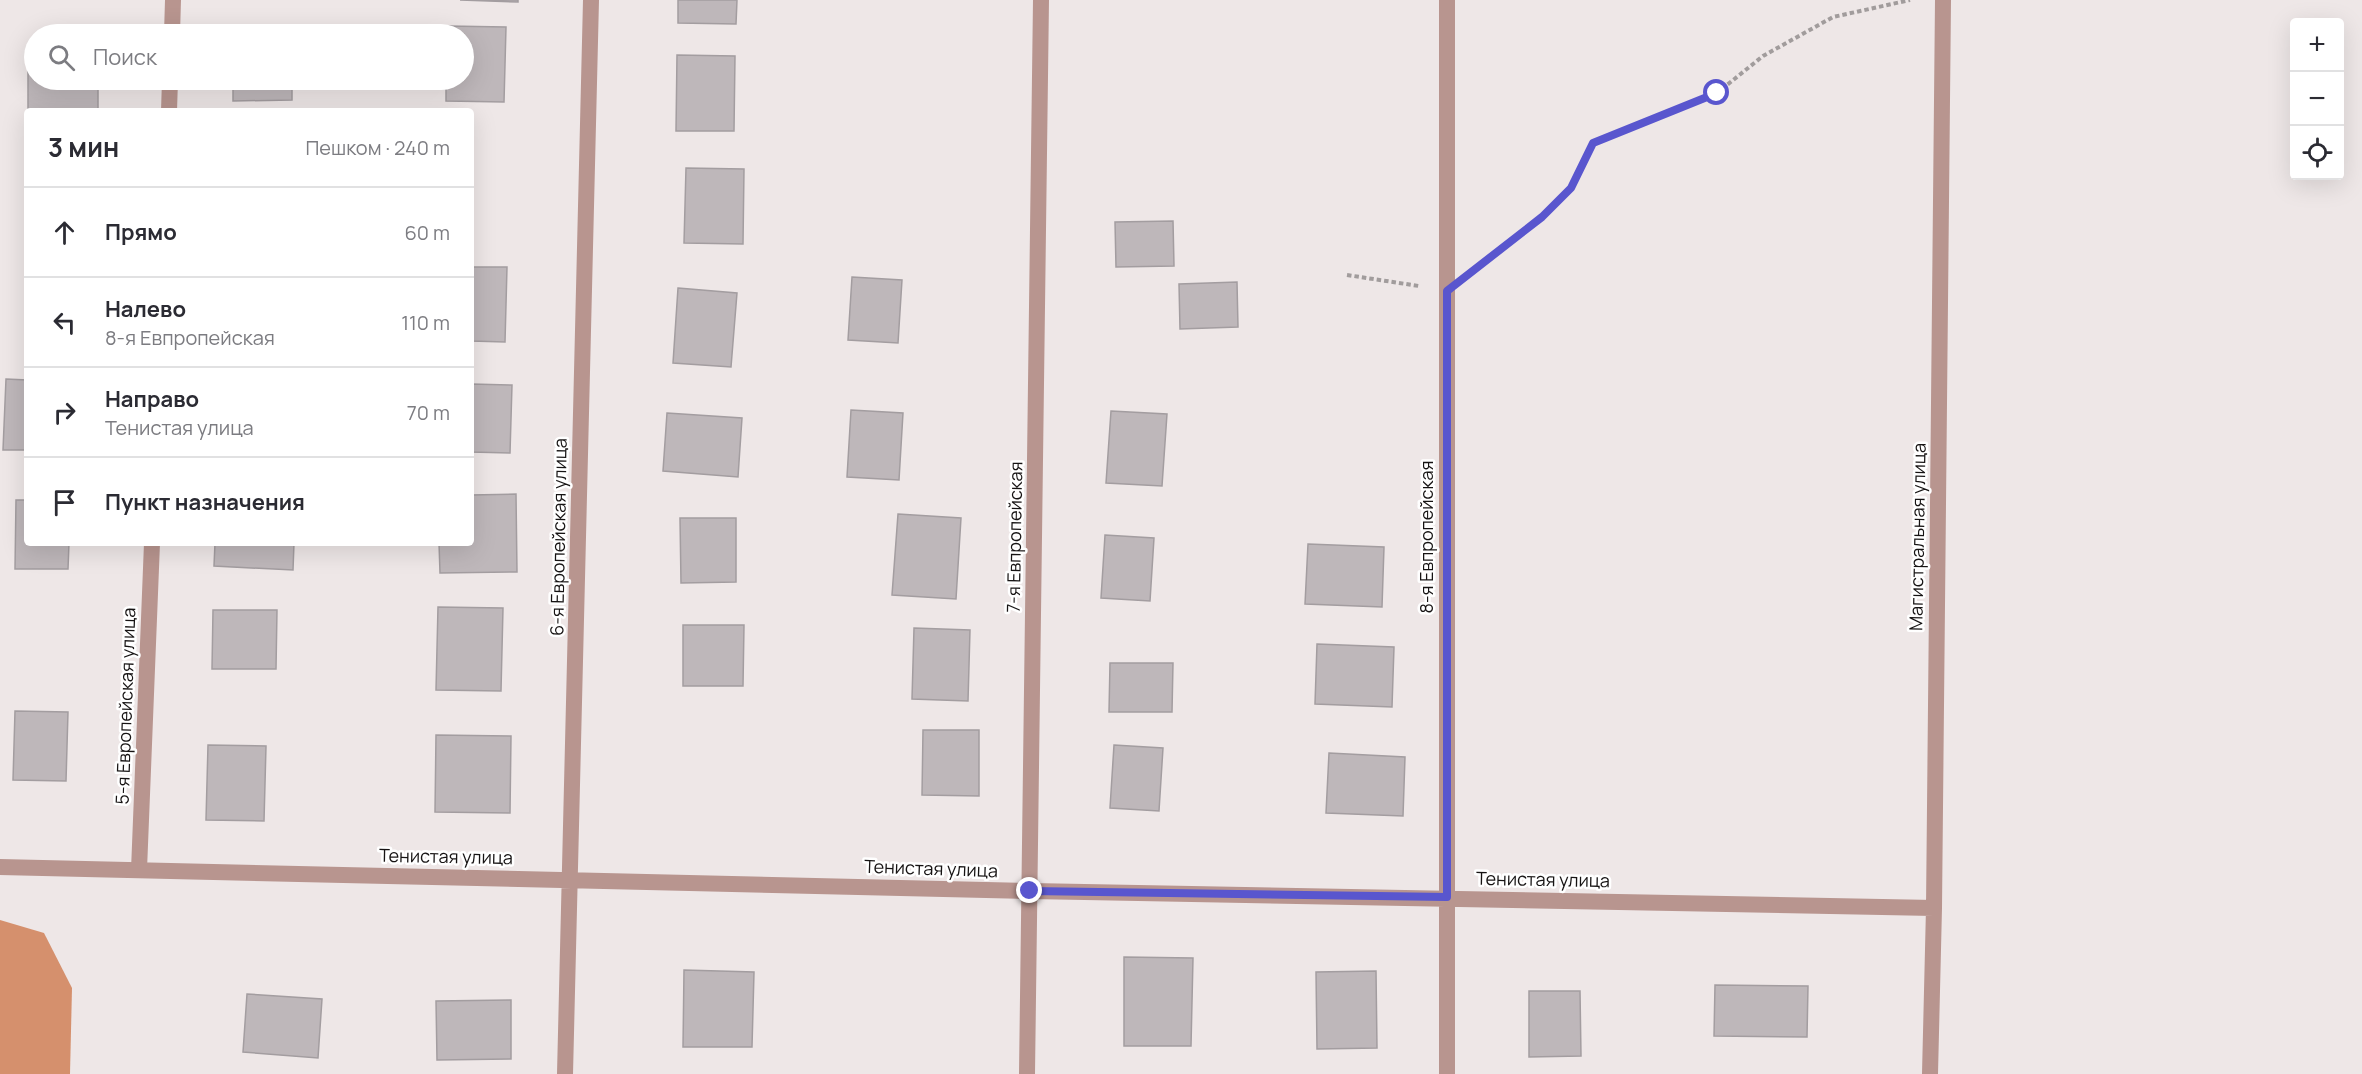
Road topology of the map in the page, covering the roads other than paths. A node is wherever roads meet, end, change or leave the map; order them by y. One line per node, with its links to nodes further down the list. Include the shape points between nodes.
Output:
1 (173, 0): 6 (street)
2 (591, 0): 12 (street, 6-я Европейская улица)
3 (1041, 0): 13 (street, 7-я Евпропейская)
4 (1447, 0): 14 (street, 8-я Евпропейская)
5 (1942, 0): 15 (street, Магистральная улица)
6 (172, 24)
7 (169, 90): 8 (street)
8 (168, 108)
9 (152, 546): 11 (street, 5-я Европейская улица)
10 (0, 867): 11 (street, Тенистая улица)
11 (139, 870): 12 (street, Тенистая улица)
12 (570, 879): 13 (street, Тенистая улица); 16 (street, 6-я Европейская улица)
13 (1030, 891): 14 (street, Тенистая улица); 17 (street, 7-я Евпропейская)
14 (1447, 897): 15 (street, Тенистая улица); 18 (street, 8-я Евпропейская)
15 (1934, 908): 19 (street, Магистральная улица)
16 (565, 1074)
17 (1027, 1074)
18 (1447, 1074)
19 (1930, 1074)

